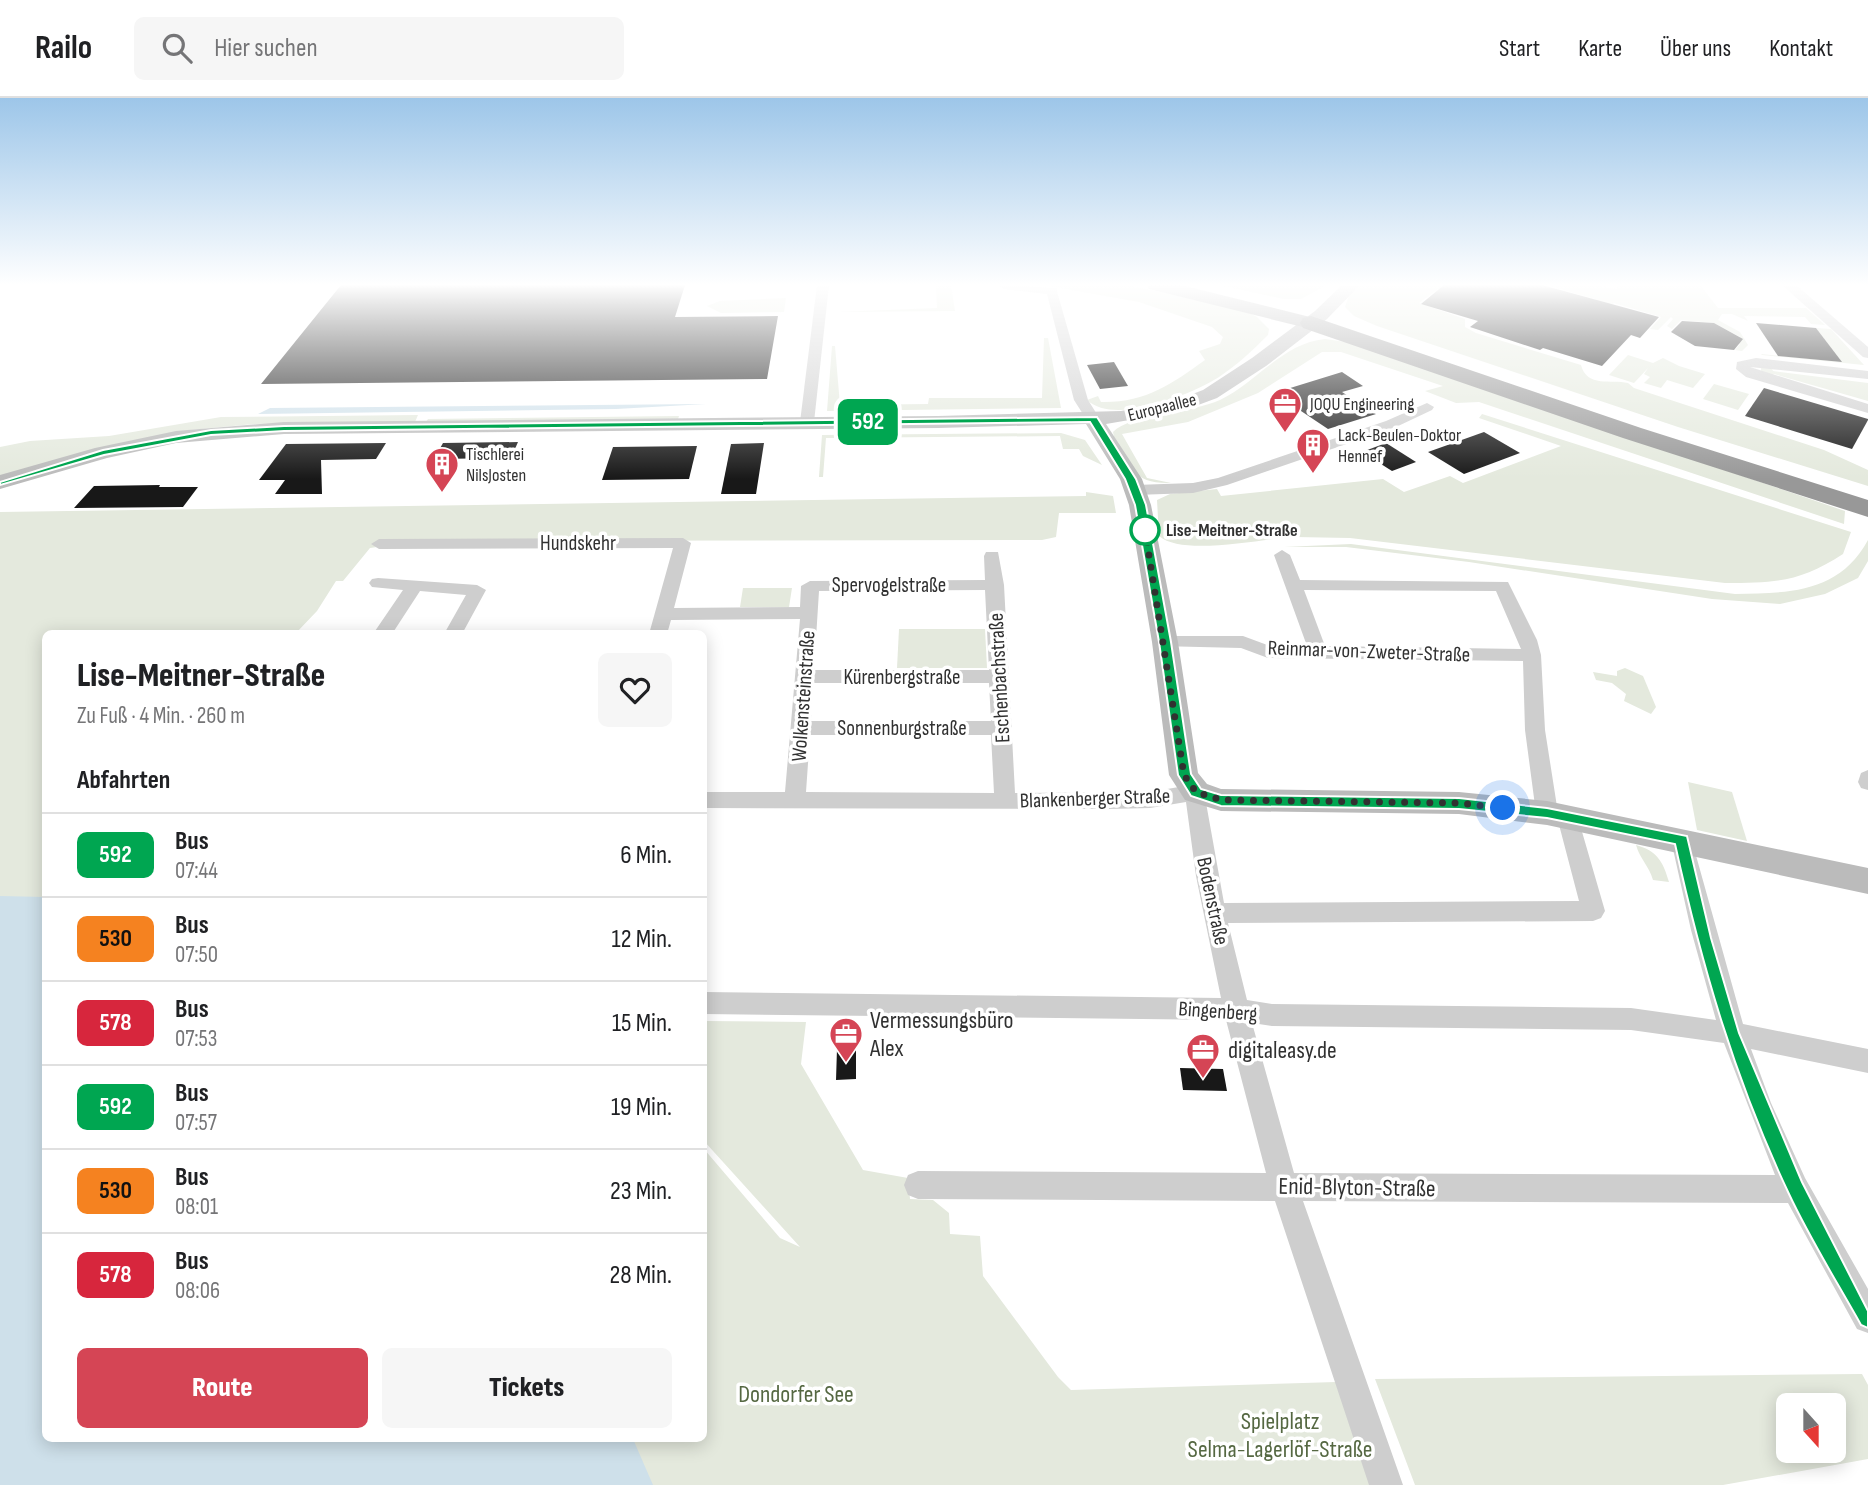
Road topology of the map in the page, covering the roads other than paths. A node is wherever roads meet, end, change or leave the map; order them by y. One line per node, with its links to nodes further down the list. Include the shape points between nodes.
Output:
1 (815, 350): 10 (street)
2 (1068, 350): 9 (street, via 1081,400)
3 (1267, 350): 9 (main road, Europaallee, via 1210,394 1153,412)
4 (1408, 350): 14 (highway, via 1632,433)
5 (1412, 350): 13 (highway)
6 (1868, 375): 8 (street, via 1756,362 1742,365 1751,374)
7 (1427, 407): 12 (street, via 1391,424 1222,482)
8 (1868, 409)
9 (1093, 419): 10 (main road, Europaallee); 12 (main road)
10 (807, 422): 11 (main road, Europaallee, via 211,432 103,453)
11 (0, 482)
12 (1135, 490): 27 (main road)
13 (1868, 495)
14 (1868, 509)
15 (379, 544): 23 (street, Hundskehr, via 683,543)
16 (1282, 555): 21 (street)
17 (992, 556): 20 (street, Eschenbachstraße)
18 (378, 583): 19 (street)
19 (415, 585): 24 (street); 25 (street, via 477,590)
20 (995, 585): 22 (street, Spervogelstraße, via 810,586); 31 (street, Eschenbachstraße)
21 (1293, 585): 28 (street); 29 (street, via 1502,586)
22 (809, 613): 23 (street, Wolkensteinstraße); 30 (street, Wolkensteinstraße)
23 (663, 614): 26 (street, Hundskehr)
24 (385, 630)
25 (455, 630)
26 (660, 630)
27 (1165, 642): 28 (street, Reinmar-von-Zweter-Straße, via 1243,642 1268,652); 34 (main road, via 1184,775)
28 (1318, 652): 29 (street, Reinmar-von-Zweter-Straße)
29 (1532, 655): 38 (street, via 1535,730)
30 (805, 677): 31 (street, Kürenbergstraße); 32 (street, Wolkensteinstraße)
31 (999, 677): 33 (street, Eschenbachstraße)
32 (802, 728): 33 (street, Sonnenburgstraße); 35 (street, Wolkensteinstraße)
33 (1002, 728): 37 (street, Eschenbachstraße)
34 (1196, 792): 37 (street, Blankenberger Straße, via 1150,800); 38 (main road, Blankenberger Straße, via 1221,800 1459,803); 41 (street, Bodenstraße, via 1197,826)
35 (795, 799): 36 (street, Blankenberger Straße); 37 (street, Blankenberger Straße)
36 (707, 800)
37 (1005, 801)
38 (1557, 815): 39 (main road, Blankenberger Straße); 41 (street, via 1593,912)
39 (1682, 840): 40 (main road, Blankenberger Straße); 44 (street, via 1703,938)
40 (1868, 881)
41 (1215, 913): 43 (street, Bodenstraße)
42 (707, 1003): 43 (street, Bingenberg)
43 (1235, 1009): 44 (street, Bingenberg, via 1272,1015 1631,1019); 47 (street, Bodenstraße)
44 (1731, 1033): 45 (street, Bingenberg); 48 (street)
45 (1868, 1061)
46 (918, 1185): 47 (street, Enid-Blyton-Straße)
47 (1282, 1186): 48 (street, Enid-Blyton-Straße); 50 (street, Bodenstraße)
48 (1796, 1189): 49 (street)
49 (1868, 1318)
50 (1386, 1485)

